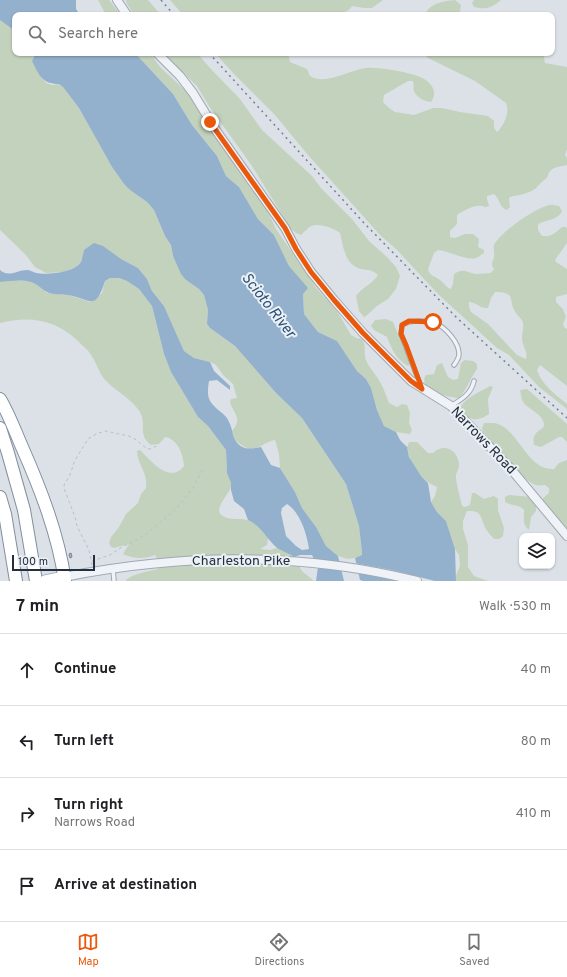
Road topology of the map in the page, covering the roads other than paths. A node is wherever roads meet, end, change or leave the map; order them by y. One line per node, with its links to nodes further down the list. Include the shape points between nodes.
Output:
1 (117, 0): 2 (street)
2 (125, 12)
3 (160, 56): 6 (street, Narrows Road, via 194,93 215,130 285,228 311,272 363,333)
4 (454, 365): 6 (lane, via 458,360 458,349 445,330 433,322 409,321 402,325 401,334)
5 (474, 381): 8 (lane, via 468,395)
6 (422, 389): 8 (street, Narrows Road)
7 (0, 399): 13 (highway, via 46,505)
8 (451, 406): 11 (street, Narrows Road, via 511,468)
9 (0, 428): 15 (highway, via 24,510)
10 (0, 497): 14 (highway)
11 (567, 536)
12 (113, 568): 13 (street, Charleston Pike); 17 (lane); 18 (street, Charleston Pike, via 218,559 294,561 344,566)
13 (64, 579): 16 (main road)
14 (16, 581)
15 (36, 581)
16 (46, 581)
17 (114, 581)
18 (418, 581)

